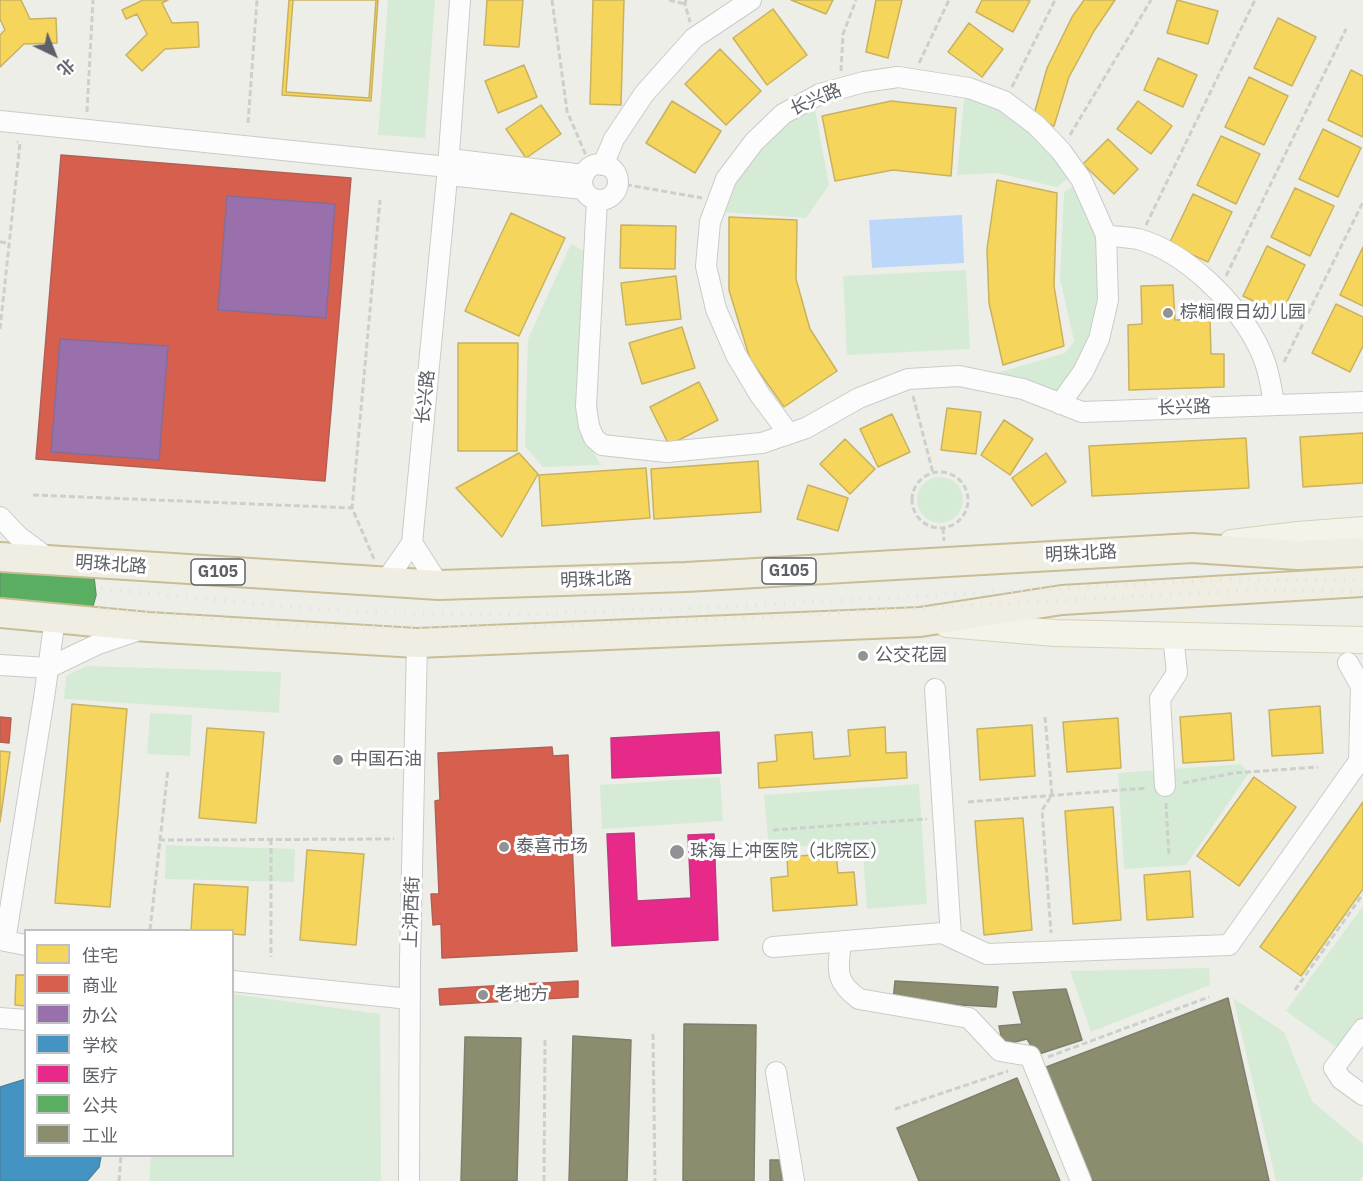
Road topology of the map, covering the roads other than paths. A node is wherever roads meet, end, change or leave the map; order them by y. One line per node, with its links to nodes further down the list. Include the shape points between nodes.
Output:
1 (460, 0): 4 (street, 长兴路)
2 (752, 0): 5 (street, via 694,38 644,94)
3 (0, 121): 4 (street)
4 (448, 167): 5 (street); 14 (street, 长兴路)
5 (592, 179): 6 (street, via 603,200 613,194); 11 (street, 长兴路, via 586,406 594,438 602,446 667,452 762,443)
6 (617, 183)
7 (1106, 235): 9 (street, 长兴路, via 1108,300 1099,339 1083,372); 10 (street, via 1139,239 1165,251 1192,268 1218,292 1259,347 1270,375); 11 (street, 长兴路, via 1081,179 1060,151 1036,125 1004,101 969,88 898,77 820,94 783,114 754,142 726,179 710,222 706,266 716,309 736,355)
8 (1363, 402): 10 (street, 长兴路)
9 (1060, 404): 10 (street, 长兴路, via 1082,412); 11 (street, 长兴路, via 1023,389 959,376 908,379 859,398)
10 (1274, 405)
11 (789, 434)
12 (0, 517): 18 (street)
13 (1363, 530): 15 (main road, 明珠北路 / G105)
14 (412, 543): 19 (street, 长兴路); 21 (street)
15 (1192, 548): 16 (highway, 明珠北路 / G105, via 1298,555); 21 (highway, 明珠北路 / G105, via 686,577)
16 (1363, 552)
17 (0, 557): 18 (highway, 明珠北路 / G105)
18 (51, 561): 19 (highway, 明珠北路 / G105)
19 (385, 582): 21 (highway, 明珠北路 / G105)
20 (1363, 582): 24 (highway, via 1062,600)
21 (439, 585)
22 (0, 613): 23 (highway)
23 (55, 618): 25 (highway); 31 (street)
24 (920, 622): 26 (main road, via 1055,633); 28 (highway)
25 (148, 627): 28 (highway); 31 (street, via 98,644)
26 (1173, 635): 27 (main road); 33 (street, via 1177,673 1160,699)
27 (1363, 640)
28 (417, 643): 40 (street, 上沖西街)
29 (1348, 663): 34 (street, via 1361,686 1359,760 1229,945 987,954)
30 (0, 665): 31 (street)
31 (48, 668): 35 (street)
32 (935, 688): 34 (street)
33 (1165, 786)
34 (951, 938): 36 (street, via 942,933)
35 (3, 941): 37 (street)
36 (841, 942): 38 (street); 48 (street, via 838,974 859,999 969,1018 1000,1050 1030,1056)
37 (24, 945)
38 (773, 947)
39 (234, 981): 40 (street)
40 (410, 999): 46 (street, 上沖西街)
41 (0, 1018): 42 (street)
42 (24, 1020)
43 (1363, 1029): 45 (street, via 1334,1068 1341,1080)
44 (776, 1072): 47 (street)
45 (1363, 1095)
46 (409, 1181)
47 (794, 1181)
48 (1081, 1181)

